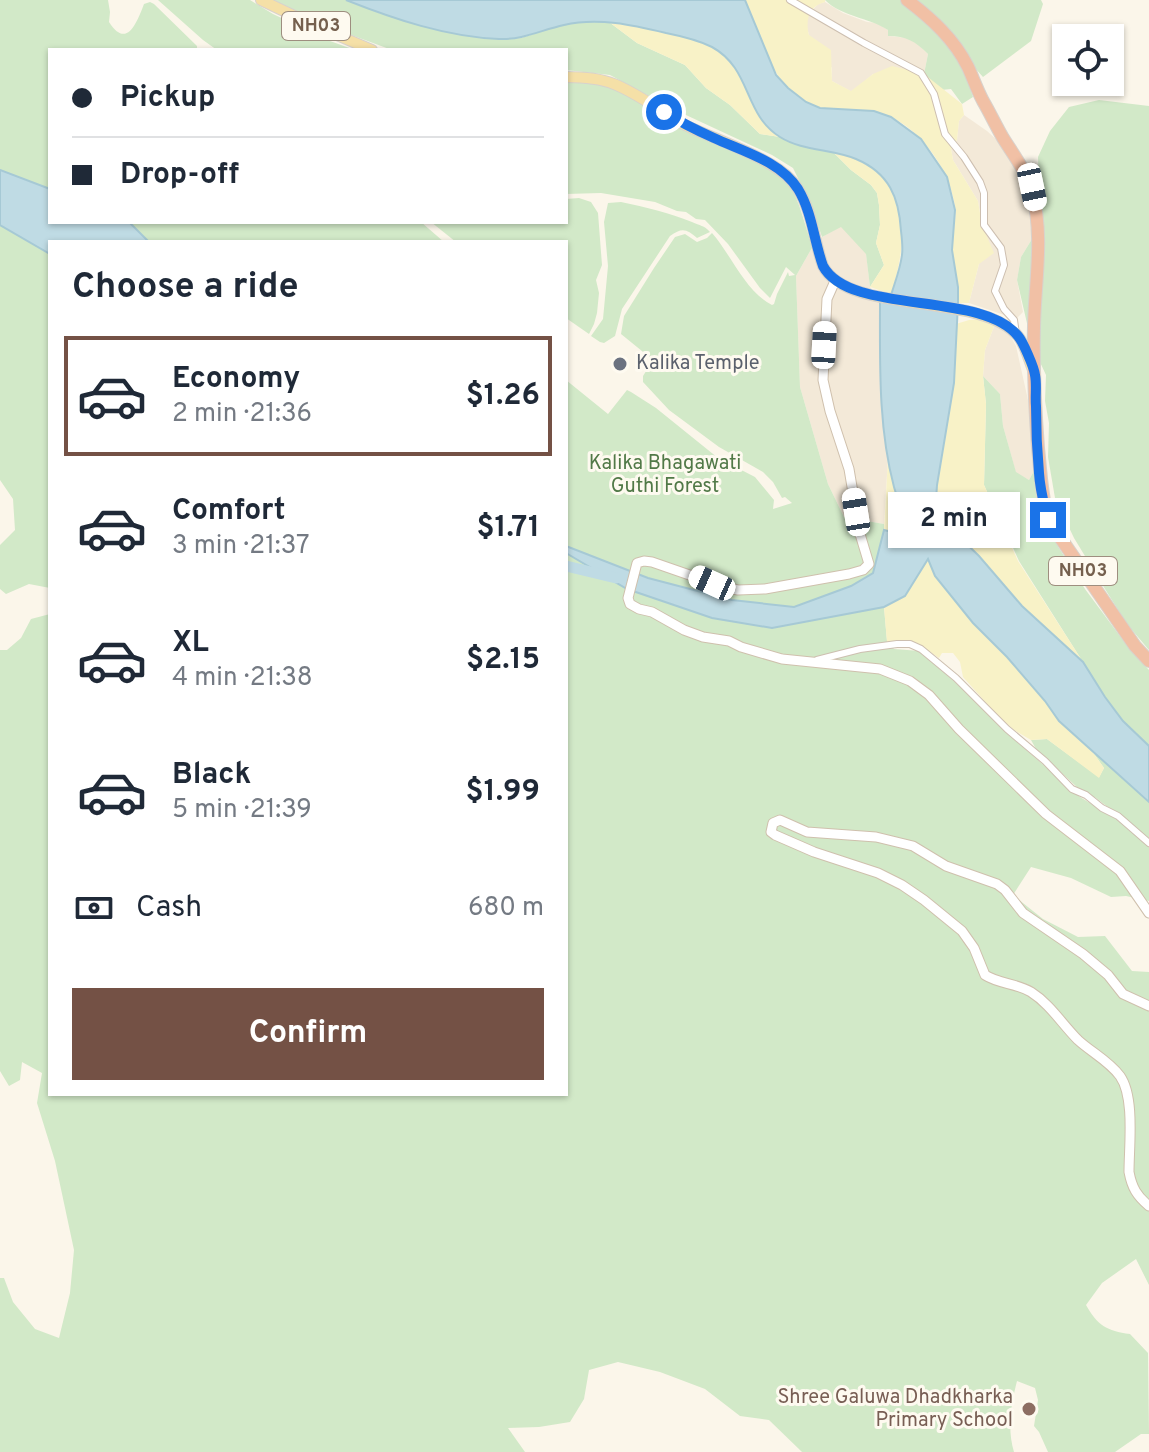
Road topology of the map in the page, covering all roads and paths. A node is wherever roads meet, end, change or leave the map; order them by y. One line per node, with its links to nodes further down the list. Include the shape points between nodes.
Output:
1 (261, 0): 4 (main road, NH03)
2 (790, 0): 7 (street, via 921,73 934,94 945,134 980,182 984,225 1001,248 1004,265 995,291 1014,320)
3 (907, 0): 8 (highway, via 952,41 1032,187 1039,242)
4 (367, 48)
5 (568, 77): 6 (main road, via 615,84 782,172 806,206 823,266)
6 (835, 281): 7 (main road, via 868,294 976,313); 10 (main road, via 827,299 823,380 869,564 849,574 738,590 644,561 637,563 628,598 639,609 703,637)
7 (1016, 334): 8 (main road, NH03)
8 (1035, 374): 9 (highway, NH03, via 1041,495 1048,520)
9 (1149, 661)
10 (810, 662): 11 (street, via 897,644 921,649 1072,789 1118,816); 12 (main road, via 880,669 929,695 1046,814 1120,871)
11 (1149, 843)
12 (1149, 913)
13 (1149, 1006): 14 (main road, via 1123,994 1108,975 1023,913 989,880 894,840 807,832 784,821 773,823 775,835 878,873 924,900 970,940 985,975 1039,997 1075,1038 1113,1068 1128,1097 1131,1184)
14 (1149, 1206)

